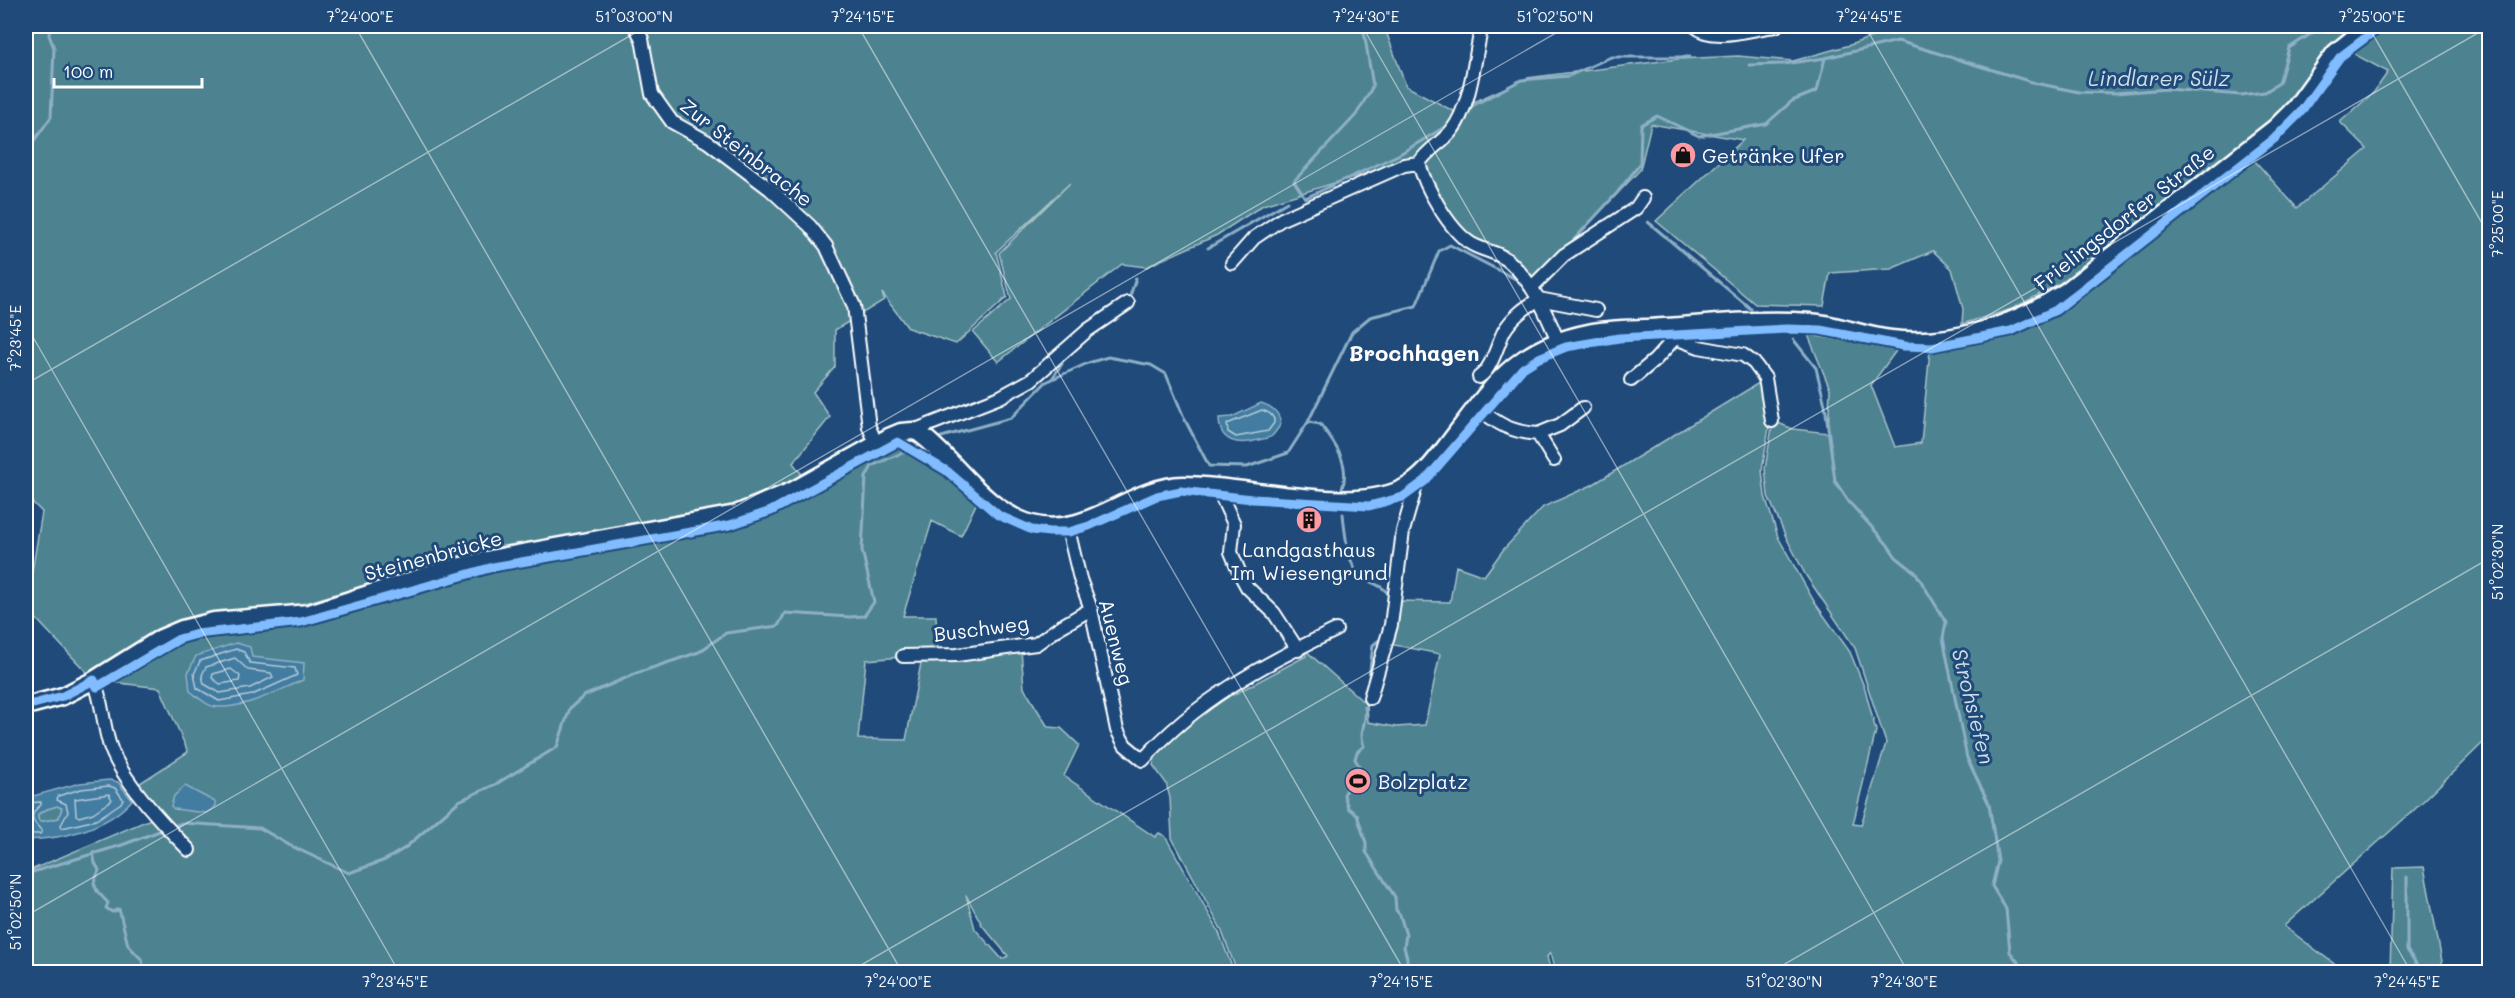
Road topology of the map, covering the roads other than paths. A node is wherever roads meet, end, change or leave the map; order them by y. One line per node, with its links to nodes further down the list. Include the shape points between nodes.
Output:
1 (635, 26): 22 (street, Zur Steinbrache, via 642,39 652,94 672,122 708,142 770,189 826,246 854,306 869,427)
2 (1482, 26): 6 (street, via 1460,118)
3 (1695, 26): 4 (street, via 1712,33)
4 (1776, 26)
5 (2367, 26): 13 (main road, Frielingsdorfer Straße, via 2335,52 2295,108 2276,127 2065,292 2017,319 1970,333 1925,340 1881,338 1808,322)
6 (1419, 163): 8 (street, via 1404,165 1282,219 1254,238); 9 (street, via 1433,197 1458,233 1471,244 1508,260)
7 (1643, 198): 9 (street, via 1636,208 1564,255)
8 (1232, 263)
9 (1533, 286): 10 (street)
10 (1539, 298): 12 (street); 14 (street); 15 (street, via 1512,320 1486,371)
11 (1128, 303): 20 (street, via 1088,330 1031,380)
12 (1596, 310)
13 (1674, 333): 14 (main road, Frielingsdorfer Straße, via 1590,333); 16 (street, via 1655,360); 19 (street, via 1699,347 1743,355 1754,363 1765,378)
14 (1558, 341): 17 (main road, Frielingsdorfer Straße, via 1515,363)
15 (1479, 377)
16 (1631, 380)
17 (1476, 407): 21 (street, via 1505,428); 24 (main road, Frielingsdorfer Straße)
18 (1583, 408): 21 (street, via 1560,425)
19 (1772, 421)
20 (916, 432): 22 (main road, via 901,432); 26 (main road, Frielingsdorfer Straße, via 977,490 1016,518 1040,525)
21 (1538, 434): 23 (street)
22 (876, 443): 31 (main road, Steinenbrücke, via 792,491 736,514 495,558 440,571 309,613 214,621 182,629)
23 (1554, 460)
24 (1418, 478): 25 (main road, Frielingsdorfer Straße, via 1386,495 1365,498 1316,498); 32 (street, via 1403,531 1391,625)
25 (1222, 488): 26 (main road, Frielingsdorfer Straße, via 1181,485 1156,491); 29 (street, via 1234,524 1231,552 1241,576 1278,618)
26 (1068, 525): 27 (street, Auenweg)
27 (1091, 609): 29 (street, Auenweg, via 1118,730 1125,745 1143,760 1230,686); 30 (street, Buschweg, via 1036,644 957,655)
28 (1336, 630): 29 (street)
29 (1298, 650)
30 (903, 656)
31 (94, 680): 33 (main road, Steinenbrücke, via 63,696); 34 (street, via 116,762)
32 (1370, 699)
33 (26, 706)
34 (189, 850)

